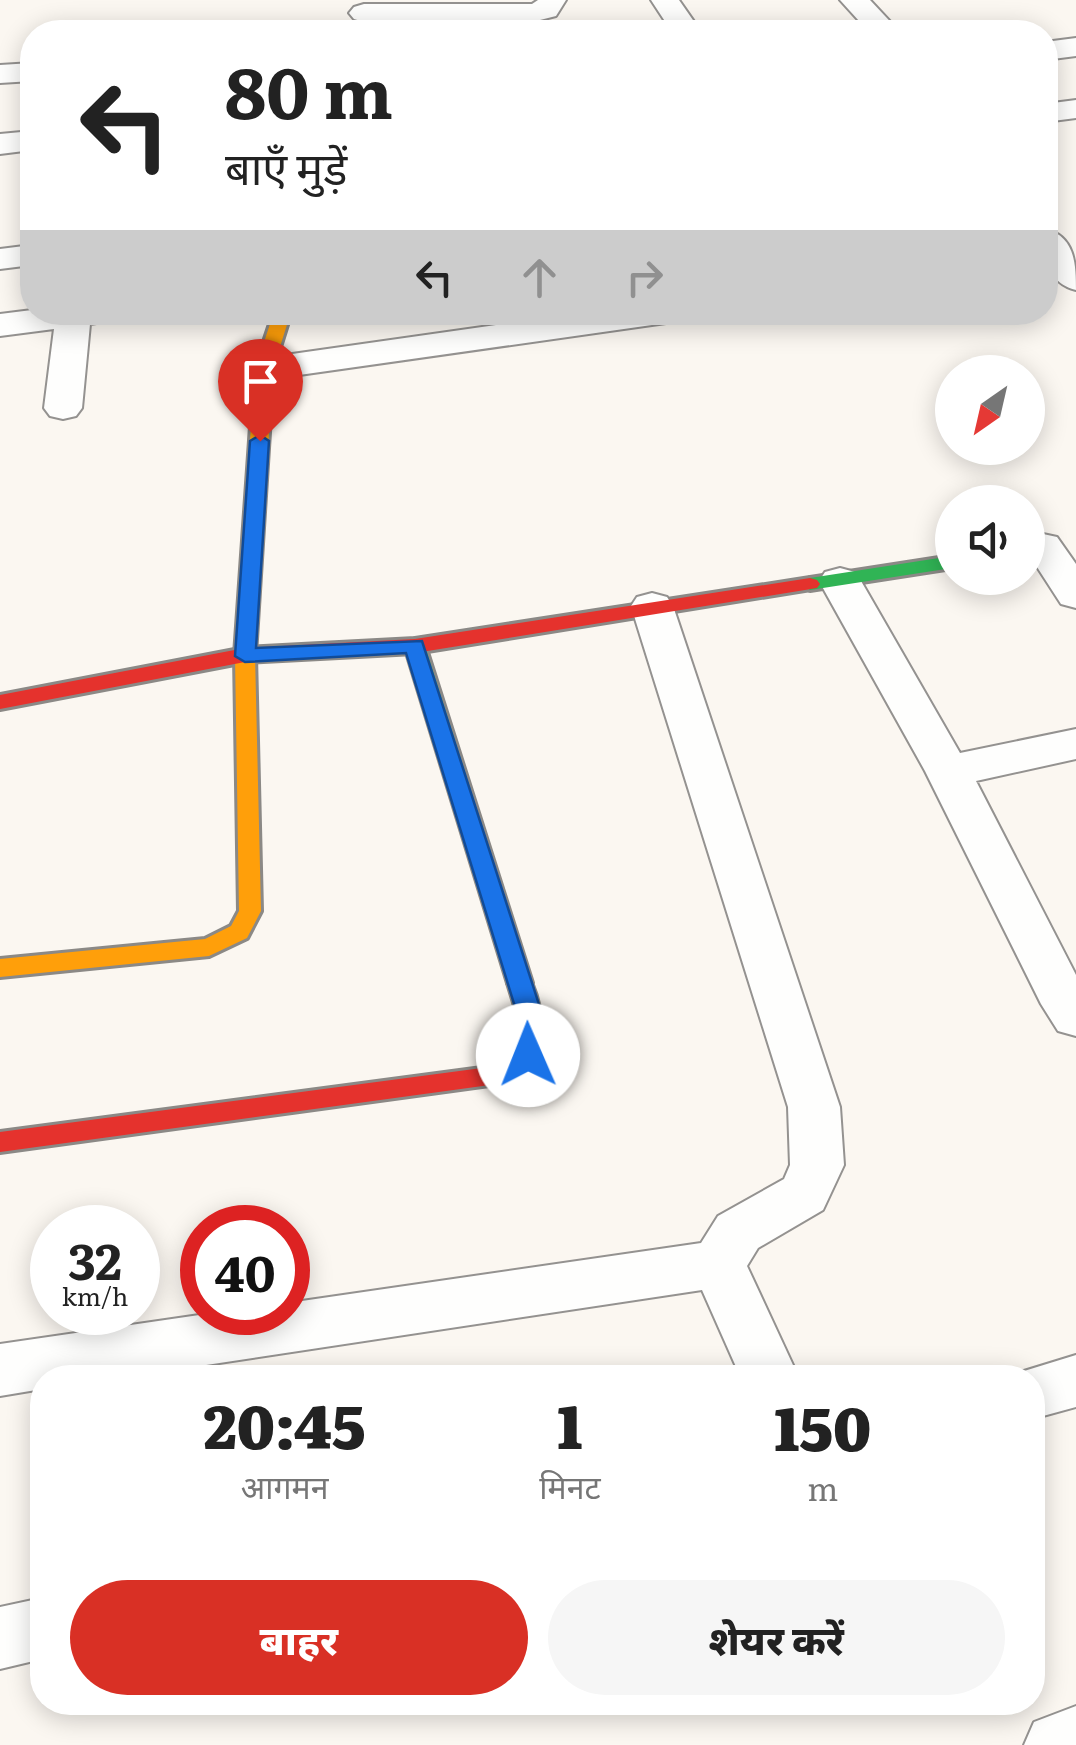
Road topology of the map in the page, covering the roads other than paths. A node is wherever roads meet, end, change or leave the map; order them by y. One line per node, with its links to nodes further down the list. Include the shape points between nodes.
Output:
1 (552, 0): 2 (street, via 546,10 532,13)
2 (364, 15)
3 (85, 325): 7 (street)
4 (279, 325): 6 (street)
5 (576, 325): 6 (street)
6 (264, 370): 14 (street)
7 (63, 408)
8 (1049, 543): 11 (street)
9 (935, 565): 10 (street)
10 (840, 581): 12 (street); 17 (street)
11 (1076, 595)
12 (652, 606): 13 (street); 21 (street, via 814,1107 817,1165 804,1194 738,1232)
13 (414, 646): 14 (street); 20 (street, via 532,1020 528,1055 503,1074)
14 (245, 656): 15 (street); 18 (street, via 250,911 239,932 209,946)
15 (0, 702)
16 (1076, 744): 17 (street)
17 (948, 771): 19 (street)
18 (0, 968)
19 (1070, 998)
20 (0, 1142)
21 (718, 1264): 22 (street); 23 (street)
22 (34, 1365)
23 (764, 1365)
24 (30, 1366): 25 (street)
25 (0, 1370)
26 (1076, 1381): 27 (street)
27 (1045, 1389)
28 (30, 1631): 29 (street)
29 (0, 1638)
30 (1076, 1739): 31 (street)
31 (1058, 1745)

